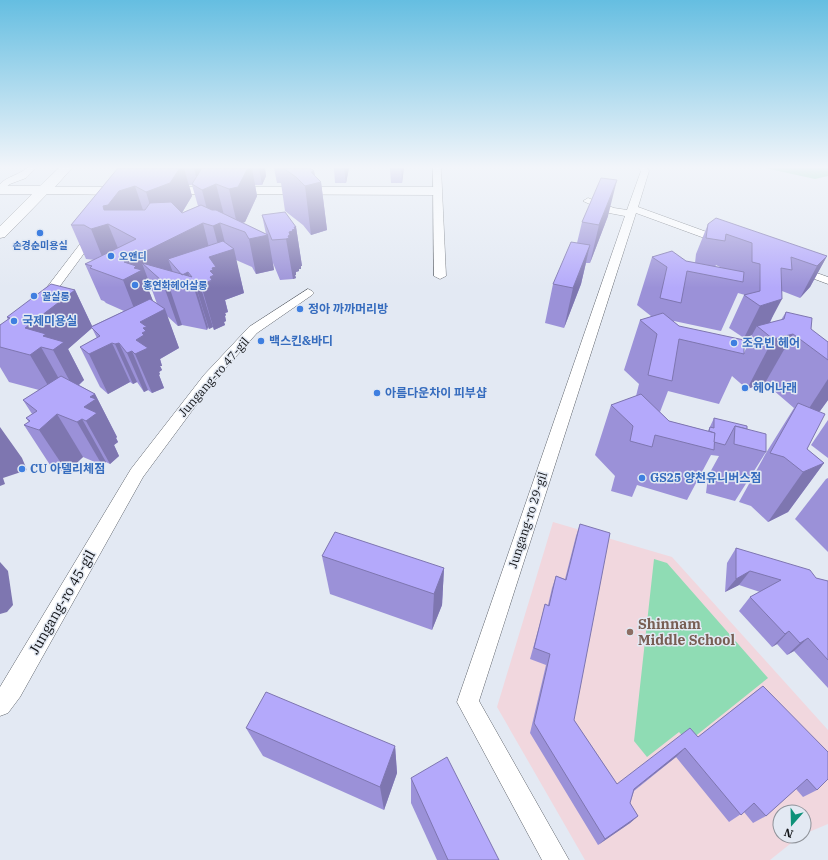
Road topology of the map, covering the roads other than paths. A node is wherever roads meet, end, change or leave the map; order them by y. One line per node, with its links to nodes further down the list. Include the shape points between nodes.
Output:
1 (25, 208): 7 (street)
2 (438, 208): 10 (street)
3 (605, 208): 5 (street, via 612,211)
4 (633, 208): 5 (street, Jungang-ro 29-gil)
5 (632, 211): 8 (street); 16 (street, Jungang-ro 29-gil, via 468,702)
6 (99, 227): 13 (street)
7 (0, 234)
8 (734, 246)
9 (786, 265): 11 (street)
10 (440, 276)
11 (827, 276)
12 (308, 293): 14 (street, Jungang-ro 47-gil, via 254,330 210,378 137,474)
13 (33, 312)
14 (123, 498): 15 (street, Jungang-ro 45-gil, via 16,682)
15 (0, 705)
16 (556, 860)

